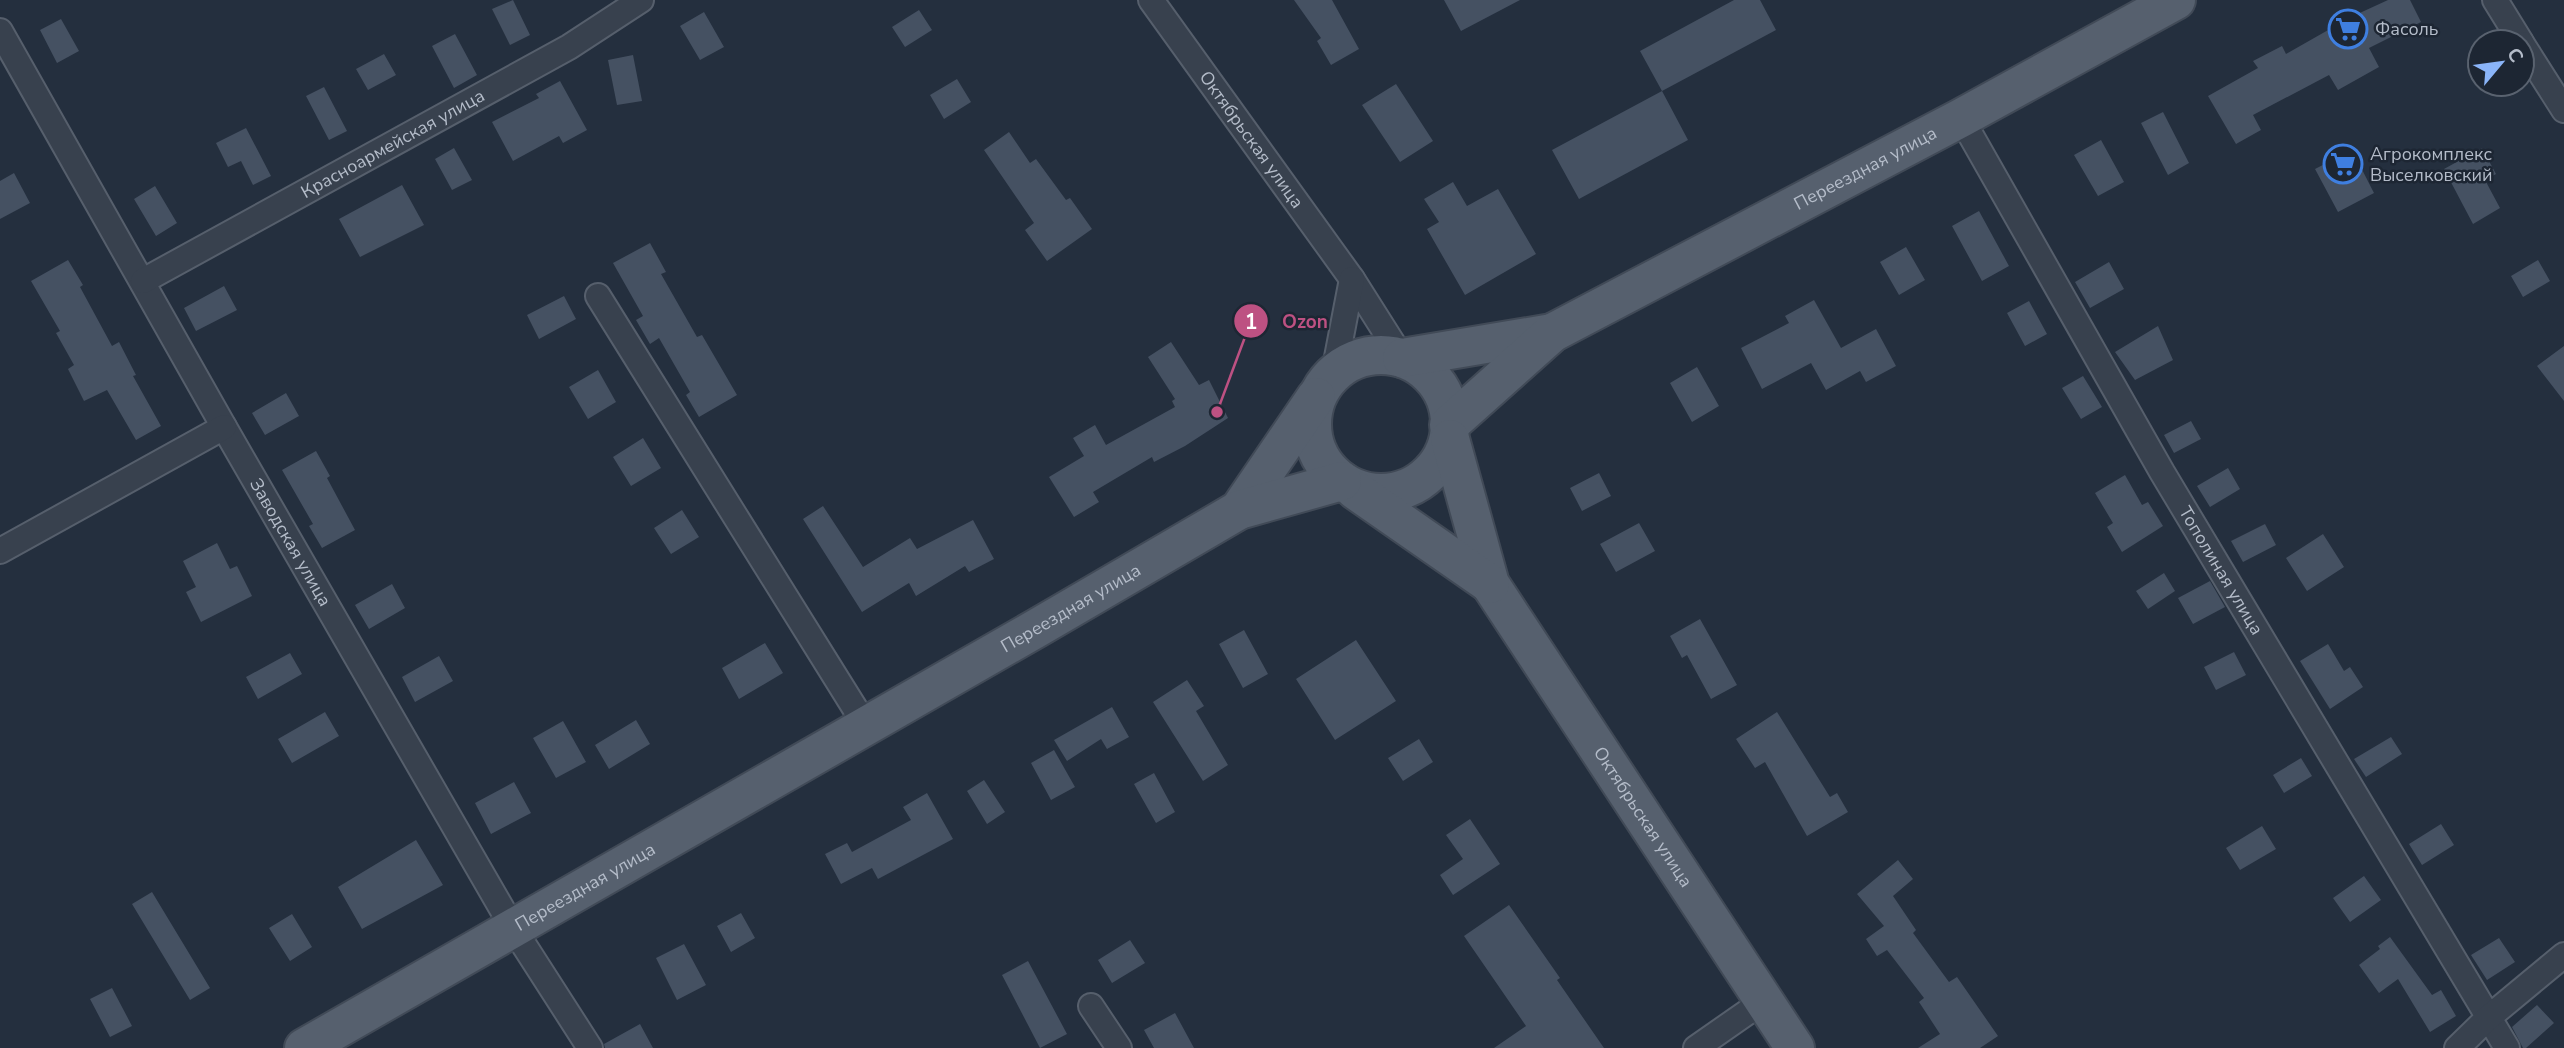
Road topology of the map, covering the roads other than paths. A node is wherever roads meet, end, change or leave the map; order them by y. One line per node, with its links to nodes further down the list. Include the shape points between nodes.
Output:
1 (640, 0): 11 (street, Красноармейская улица, via 569,47)
2 (1151, 0): 10 (street, Октябрьская улица)
3 (2176, 0): 9 (main road, Переездная улица)
4 (2495, 0): 5 (street)
5 (2512, 28)
6 (0, 31): 11 (street, Заводская улица)
7 (2536, 66): 8 (street)
8 (2564, 110)
9 (1961, 118): 13 (main road, Переездная улица); 27 (street, Тополиная улица, via 2162,472)
10 (1352, 279): 14 (street, Октябрьская улица); 15 (street)
11 (143, 281): 16 (street, Заводская улица)
12 (598, 296): 22 (street)
13 (1552, 333): 14 (main road, Переездная улица); 17 (main road, Переездная улица)
14 (1402, 358): 15 (main road, via 1378,355 1354,360); 17 (main road, via 1431,376 1448,405)
15 (1327, 383): 18 (main road, via 1312,420 1316,448 1330,472); 19 (main road, Переездная улица)
16 (224, 427): 20 (street); 23 (street, Заводская улица)
17 (1449, 432): 18 (main road, via 1437,467 1413,487 1384,494); 21 (main road, Октябрьская улица)
18 (1348, 484): 19 (main road, Переездная улица); 21 (main road, Октябрьская улица)
19 (1239, 510): 22 (main road, Переездная улица)
20 (0, 551)
21 (1490, 584): 25 (main road, Октябрьская улица)
22 (866, 726): 23 (main road, Переездная улица)
23 (513, 928): 28 (main road, Переездная улица); 29 (street, Заводская улица)
24 (2564, 956): 27 (street)
25 (1762, 1002): 31 (street); 32 (main road, Октябрьская улица)
26 (1091, 1006): 30 (street)
27 (2488, 1018): 33 (street); 34 (street, Тополиная улица)
28 (304, 1048)
29 (590, 1048)
30 (1119, 1048)
31 (1696, 1048)
32 (1795, 1048)
33 (2457, 1048)
34 (2507, 1048)

